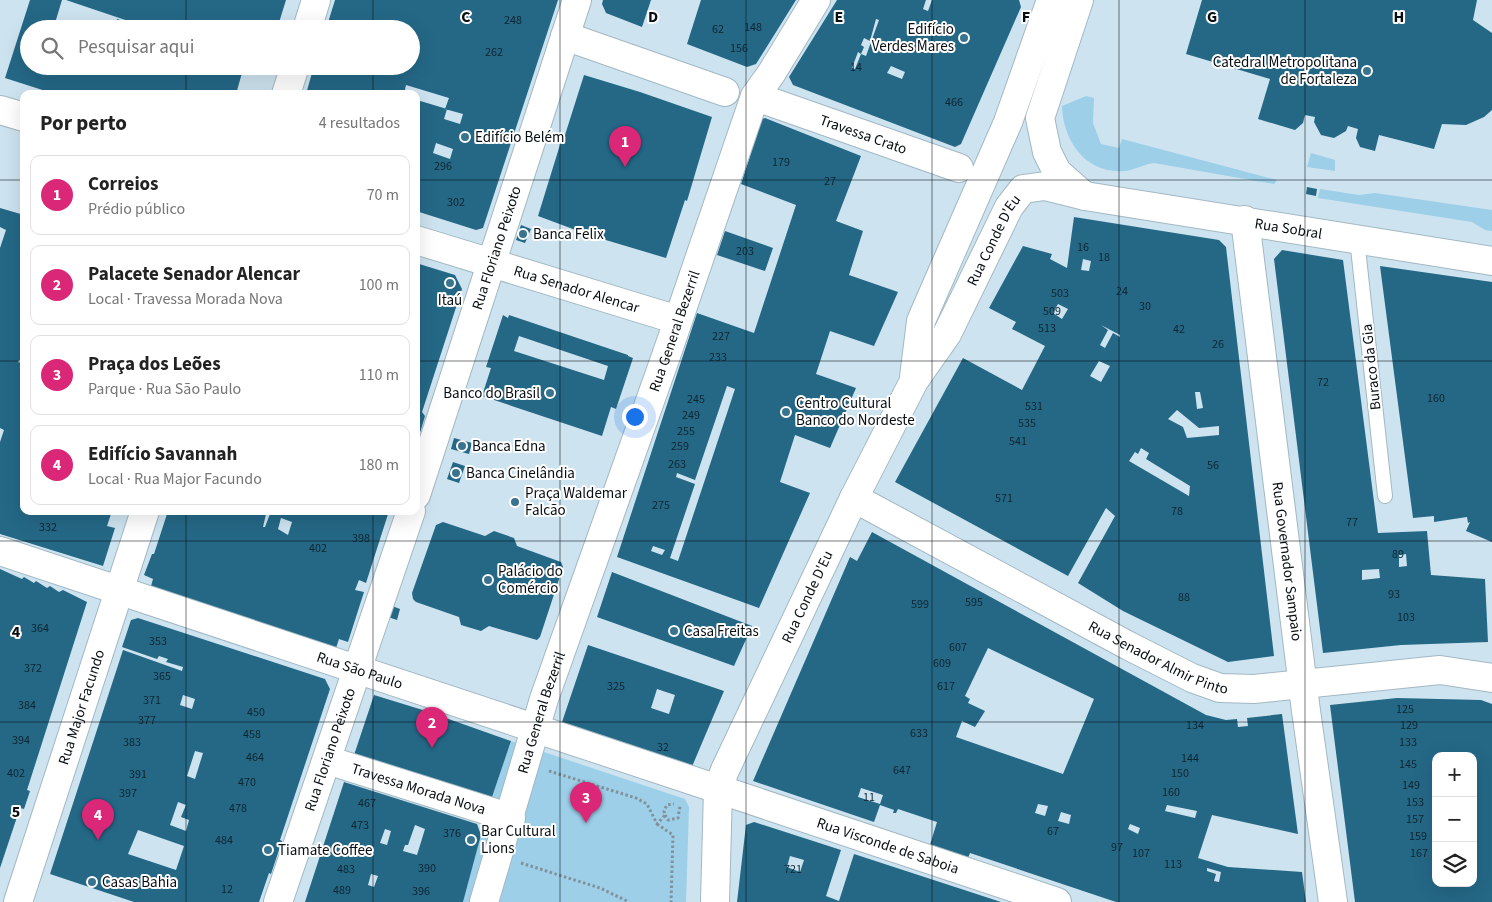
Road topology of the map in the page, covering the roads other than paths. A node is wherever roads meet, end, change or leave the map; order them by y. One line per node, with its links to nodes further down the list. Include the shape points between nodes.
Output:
1 (316, 0): 6 (street)
2 (577, 0): 7 (street, Rua Floriano Peixoto)
3 (816, 0): 21 (street, Rua General Bezerril, via 754,96)
4 (1051, 0): 22 (street, Rua Conde D'Eu, via 1008,122 921,321)
5 (1079, 0): 15 (street, via 1040,118 1047,152 1057,172)
6 (310, 20)
7 (565, 36): 10 (street); 20 (street, Rua Floriano Peixoto)
8 (292, 75): 9 (street)
9 (287, 90)
10 (724, 92)
11 (768, 101): 14 (street, Travessa Crato)
12 (0, 110): 13 (street)
13 (20, 117)
14 (959, 168)
15 (1085, 196): 16 (street, Rua Sobral); 22 (street, Rua Conde D'Eu, via 1045,186 1023,189 1009,207 947,334)
16 (1245, 220): 17 (street, Rua Sobral); 32 (street, Rua Governador Sampaio)
17 (1357, 238): 19 (street, Rua Sobral); 24 (lane, Buraco da Gia)
18 (420, 241): 20 (street, Rua Senador Alencar)
19 (1492, 261)
20 (493, 263): 21 (street, Rua Senador Alencar); 23 (street, Rua Floriano Peixoto)
21 (678, 320): 33 (street, Rua General Bezerril)
22 (914, 381): 25 (street, Rua Conde D'Eu)
23 (420, 484)
24 (1386, 496)
25 (854, 498): 32 (street, Rua Senador Almir Pinto, via 1192,678 1220,688 1254,690); 35 (street, Rua Conde D'Eu)
26 (144, 515): 29 (street, Rua Major Facundo)
27 (410, 515): 30 (street, Rua Floriano Peixoto)
28 (0, 551): 29 (street, Rua São Paulo)
29 (119, 590): 30 (street, Rua São Paulo); 37 (street, Rua Major Facundo)
30 (359, 670): 33 (street, Rua São Paulo); 34 (street, Rua Floriano Peixoto)
31 (1492, 678): 32 (street, Rua Senador Almir Pinto, via 1440,670)
32 (1302, 684): 44 (street, Rua Governador Sampaio)
33 (535, 728): 35 (street, Rua São Paulo); 36 (street, Rua General Bezerril)
34 (328, 760): 36 (street, Travessa Morada Nova); 40 (street, Rua Floriano Peixoto)
35 (718, 789): 42 (street); 43 (street, Rua Visconde de Saboia)
36 (511, 818): 41 (street, Rua General Bezerril)
37 (28, 874): 38 (street, Rua Major Facundo); 39 (street, via 24,888)
38 (18, 902)
39 (28, 902)
40 (278, 902)
41 (484, 902)
42 (715, 902)
43 (1058, 902)
44 (1333, 902)

